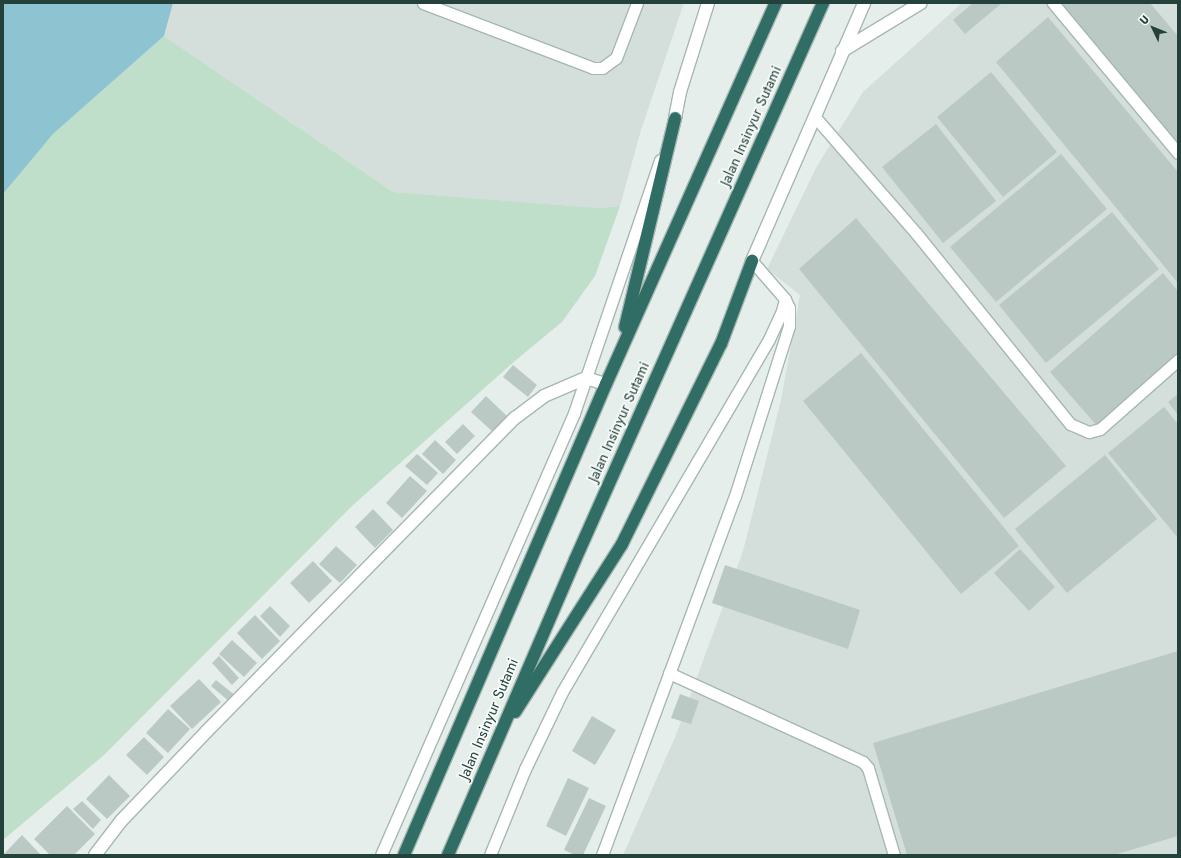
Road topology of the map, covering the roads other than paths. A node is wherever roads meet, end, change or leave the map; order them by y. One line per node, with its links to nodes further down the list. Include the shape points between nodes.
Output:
1 (423, 3): 2 (lane, via 593,68 602,68 616,58)
2 (638, 3)
3 (708, 3): 11 (street, via 680,92)
4 (776, 3): 15 (highway, Jalan Insinyur Sutami)
5 (823, 3): 20 (highway, Jalan Insinyur Sutami)
6 (864, 3): 9 (street)
7 (921, 3): 9 (street)
8 (1053, 3): 12 (lane)
9 (842, 51): 10 (street)
10 (815, 117): 13 (street); 16 (lane, via 916,233 1070,424 1089,432 1100,429)
11 (675, 118): 15 (highway); 17 (lane)
12 (1178, 153)
13 (752, 261): 14 (lane); 20 (highway, via 721,344 622,544)
14 (785, 298): 19 (lane, via 789,308 789,326 735,496); 25 (lane, via 769,339 562,692 525,769)
15 (619, 354): 18 (highway, Jalan Insinyur Sutami)
16 (1178, 360)
17 (586, 378): 18 (street); 21 (street, via 544,396 493,439 121,821); 22 (lane, via 558,451)
18 (606, 384): 23 (highway, Jalan Insinyur Sutami)
19 (669, 673): 26 (lane); 27 (lane, via 863,762 868,768)
20 (495, 744): 24 (highway, Jalan Insinyur Sutami)
21 (95, 855)
22 (381, 855)
23 (404, 855)
24 (448, 855)
25 (490, 855)
26 (602, 855)
27 (894, 855)

